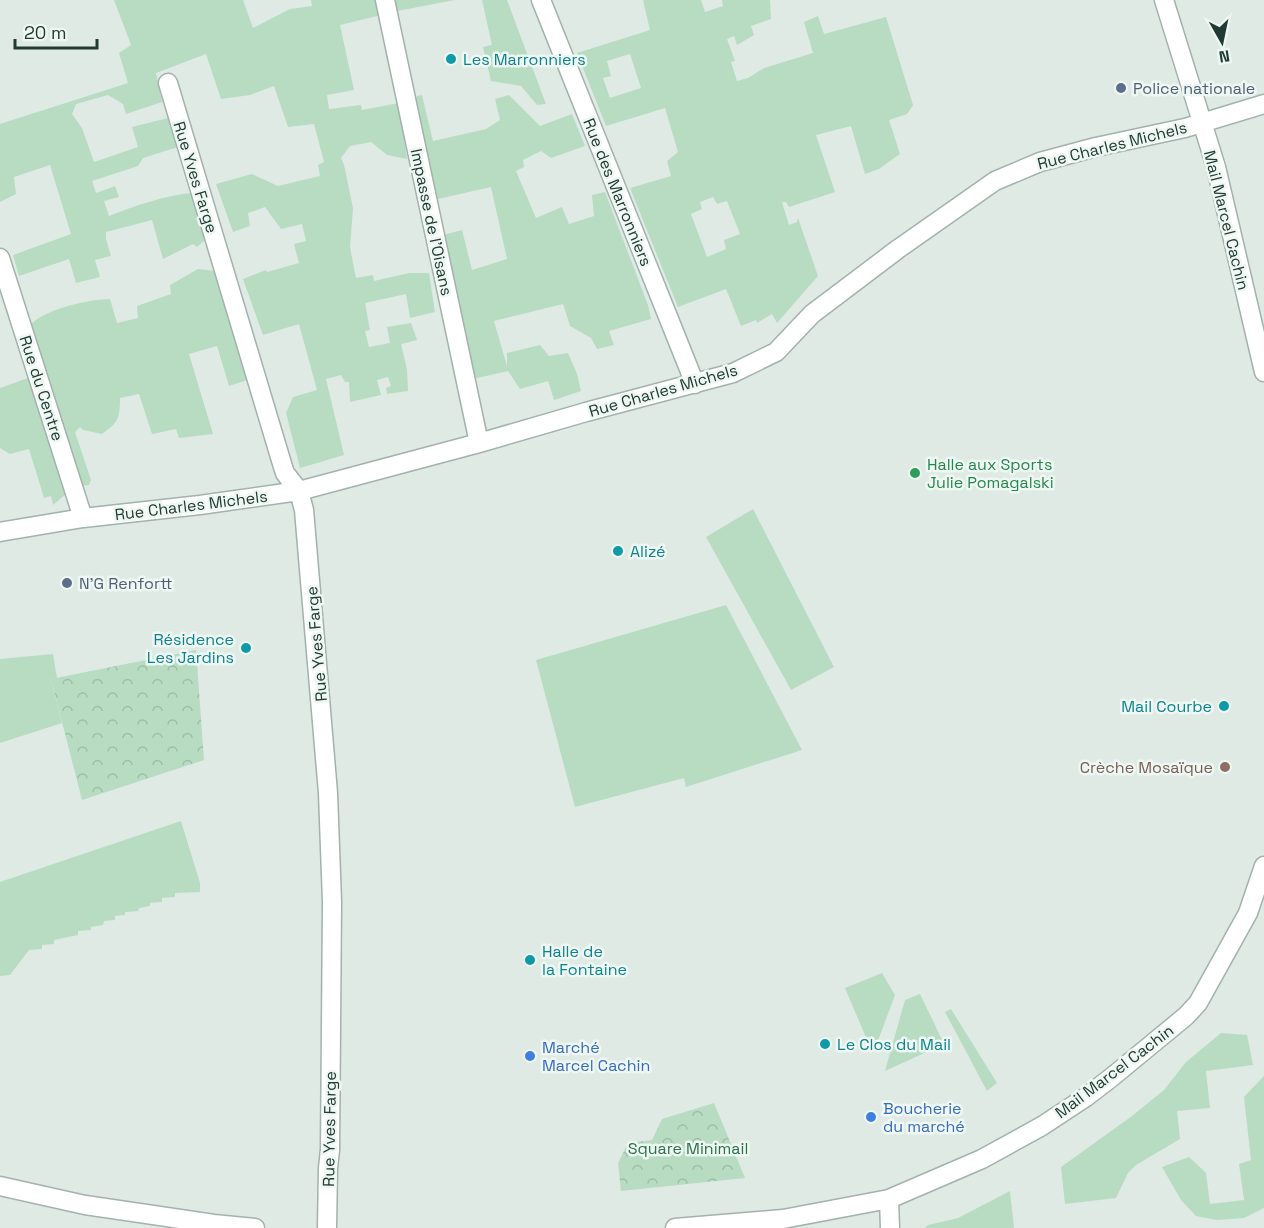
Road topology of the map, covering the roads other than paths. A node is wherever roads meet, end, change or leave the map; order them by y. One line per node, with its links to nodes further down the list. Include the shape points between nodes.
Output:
1 (385, 0): 10 (street, Impasse de l'Oisans)
2 (541, 0): 9 (street, Rue des Marronniers)
3 (1164, 0): 6 (street, Mail Marcel Cachin)
4 (168, 83): 11 (street, Rue Yves Farge, via 283,468)
5 (1264, 104): 6 (street, Rue Charles Michels)
6 (1202, 122): 8 (street, Mail Marcel Cachin); 9 (street, Rue Charles Michels, via 1040,162 995,181 812,314 776,352 733,373)
7 (0, 258): 12 (street, Rue du Centre)
8 (1264, 372)
9 (695, 384): 10 (street, Rue Charles Michels)
10 (479, 443): 11 (street, Rue Charles Michels)
11 (299, 491): 12 (street, Rue Charles Michels); 18 (street, Rue Yves Farge, via 304,510 328,793 332,902)
12 (83, 518): 13 (street, Rue Charles Michels)
13 (0, 532)
14 (1264, 866): 16 (street, Mail Marcel Cachin, via 1248,913 1198,1003 1186,1016 1086,1097 1042,1126 982,1159)
15 (0, 1186): 17 (street, via 85,1206)
16 (889, 1199): 19 (street, Mail Marcel Cachin, via 783,1219); 20 (street)
17 (255, 1228)
18 (327, 1228)
19 (675, 1228)
20 (890, 1228)

